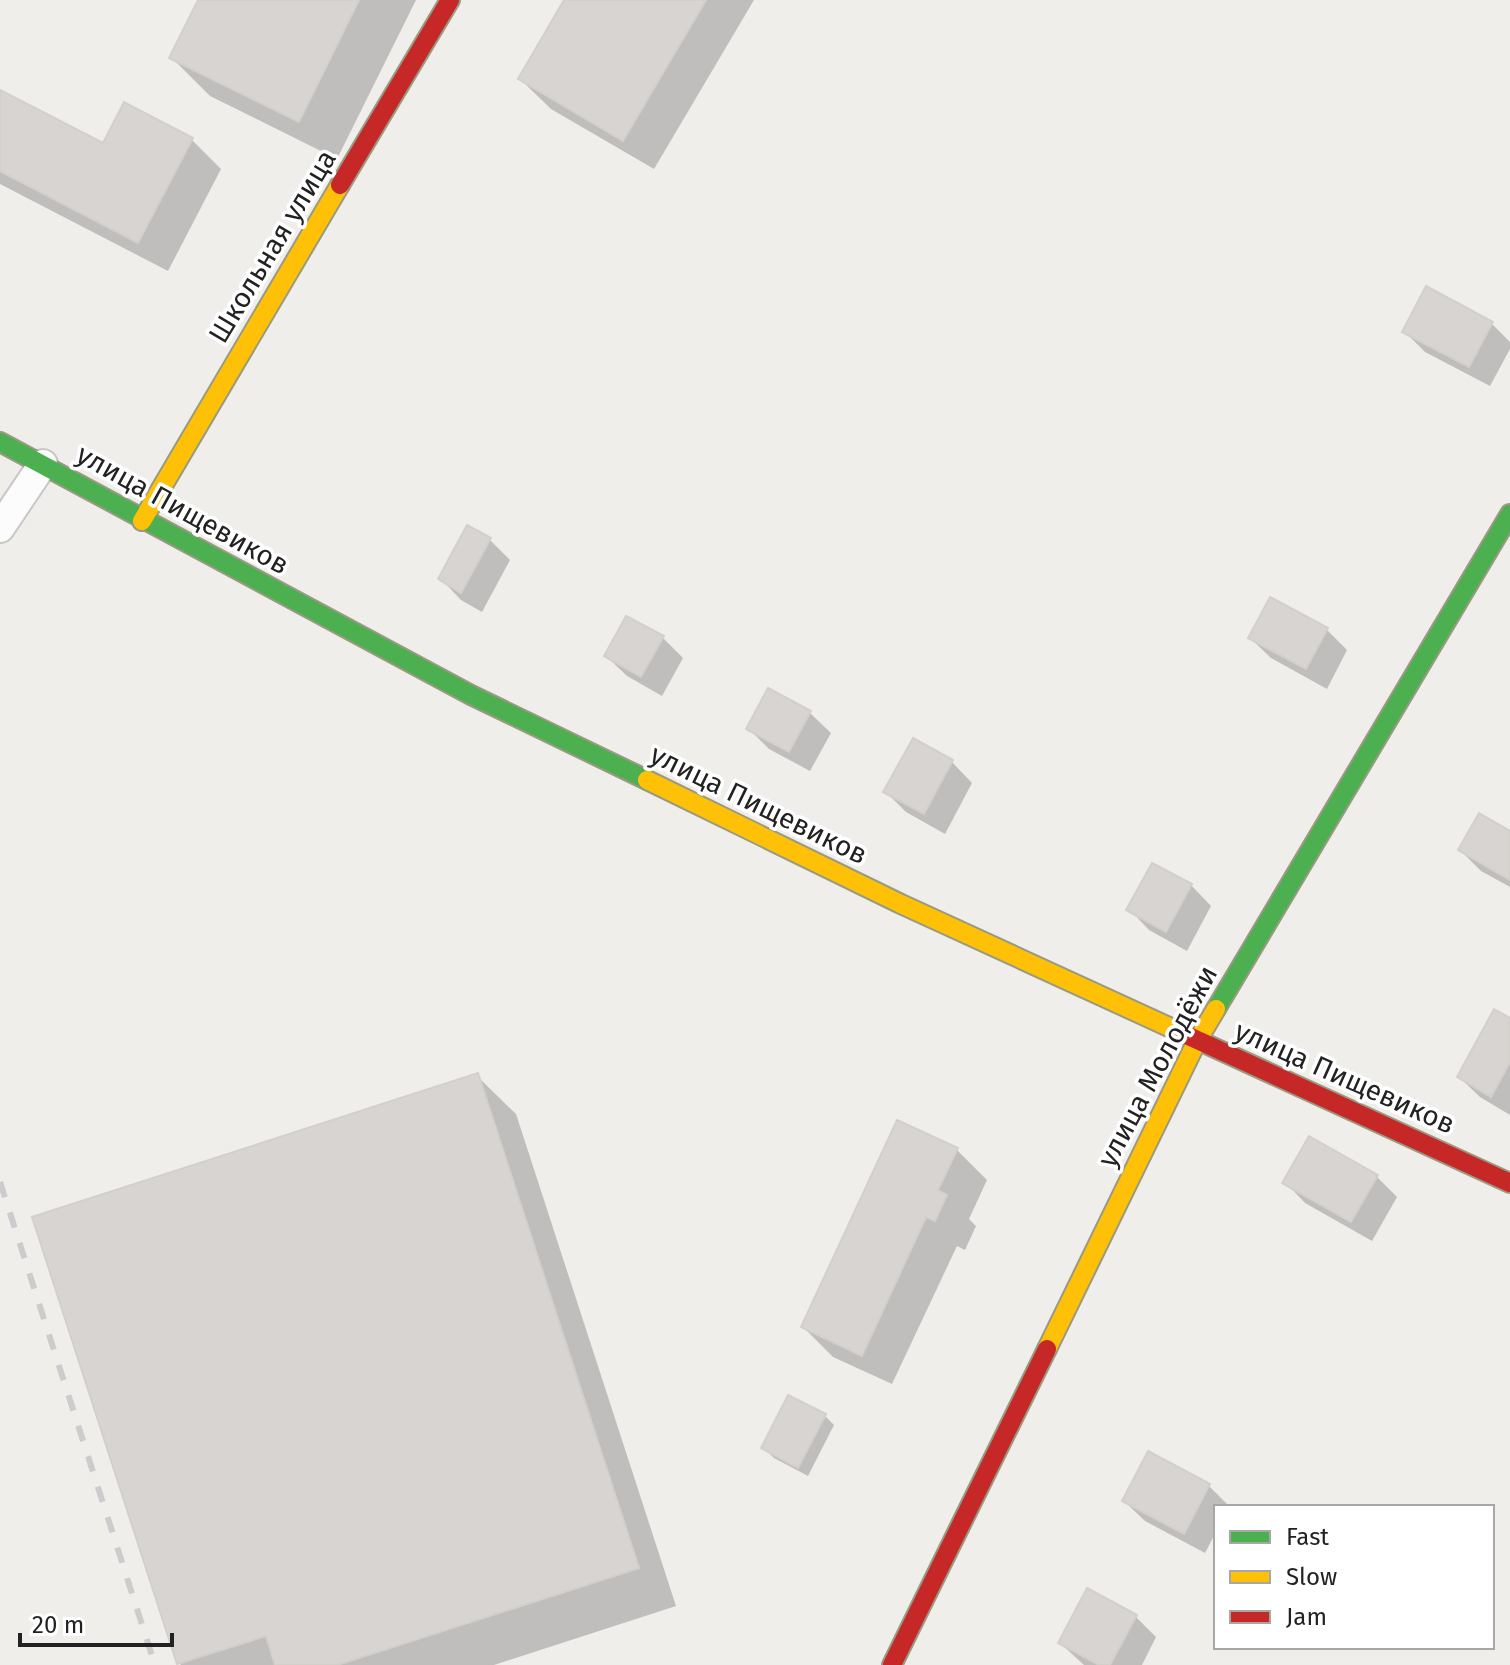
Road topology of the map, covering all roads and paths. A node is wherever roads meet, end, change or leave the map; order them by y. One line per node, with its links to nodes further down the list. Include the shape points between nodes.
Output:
1 (450, 0): 5 (street, Школьная улица)
2 (0, 442): 3 (street, улица Пищевиков)
3 (43, 464): 5 (street, улица Пищевиков); 6 (lane)
4 (1510, 514): 7 (street, улица Молодёжи)
5 (142, 521): 7 (street, улица Пищевиков, via 471,695)
6 (0, 528)
7 (1197, 1041): 8 (street, улица Пищевиков); 9 (street, улица Молодёжи)
8 (1510, 1183)
9 (892, 1665)

